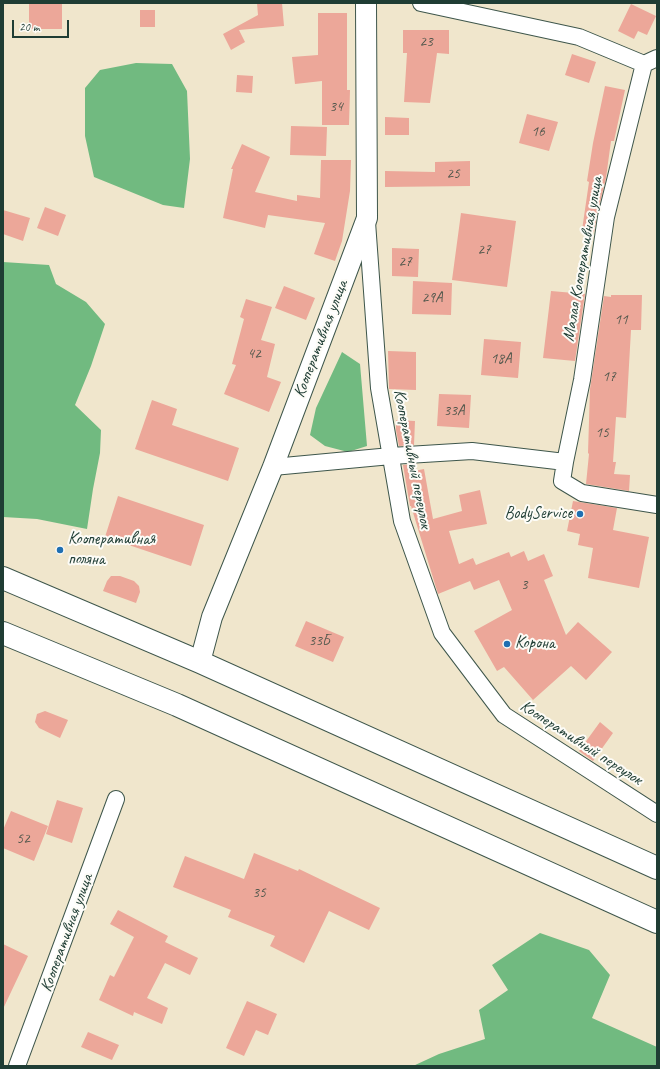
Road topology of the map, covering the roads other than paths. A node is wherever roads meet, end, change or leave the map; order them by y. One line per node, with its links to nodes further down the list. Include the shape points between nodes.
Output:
1 (366, 3): 4 (street, Кооперативная улица)
2 (421, 3): 3 (street, via 580,37)
3 (650, 61): 6 (street, Малая Кооперативная улица, via 606,217 582,380)
4 (367, 218): 5 (street, Кооперативный переулок, via 379,388); 7 (street, Кооперативная улица)
5 (391, 456): 6 (street, via 472,450); 7 (street); 13 (street, Кооперативный переулок, via 402,521 446,640 504,716)
6 (565, 462): 8 (street, Малая Кооперативная улица, via 562,481 582,493)
7 (273, 466): 11 (street, Кооперативная улица, via 212,617)
8 (657, 506)
9 (3, 578): 11 (main road)
10 (3, 633): 15 (main road, via 184,708)
11 (200, 662): 14 (main road)
12 (116, 799): 16 (street, Кооперативная улица)
13 (657, 814)
14 (657, 868)
15 (657, 922)
16 (17, 1066)

